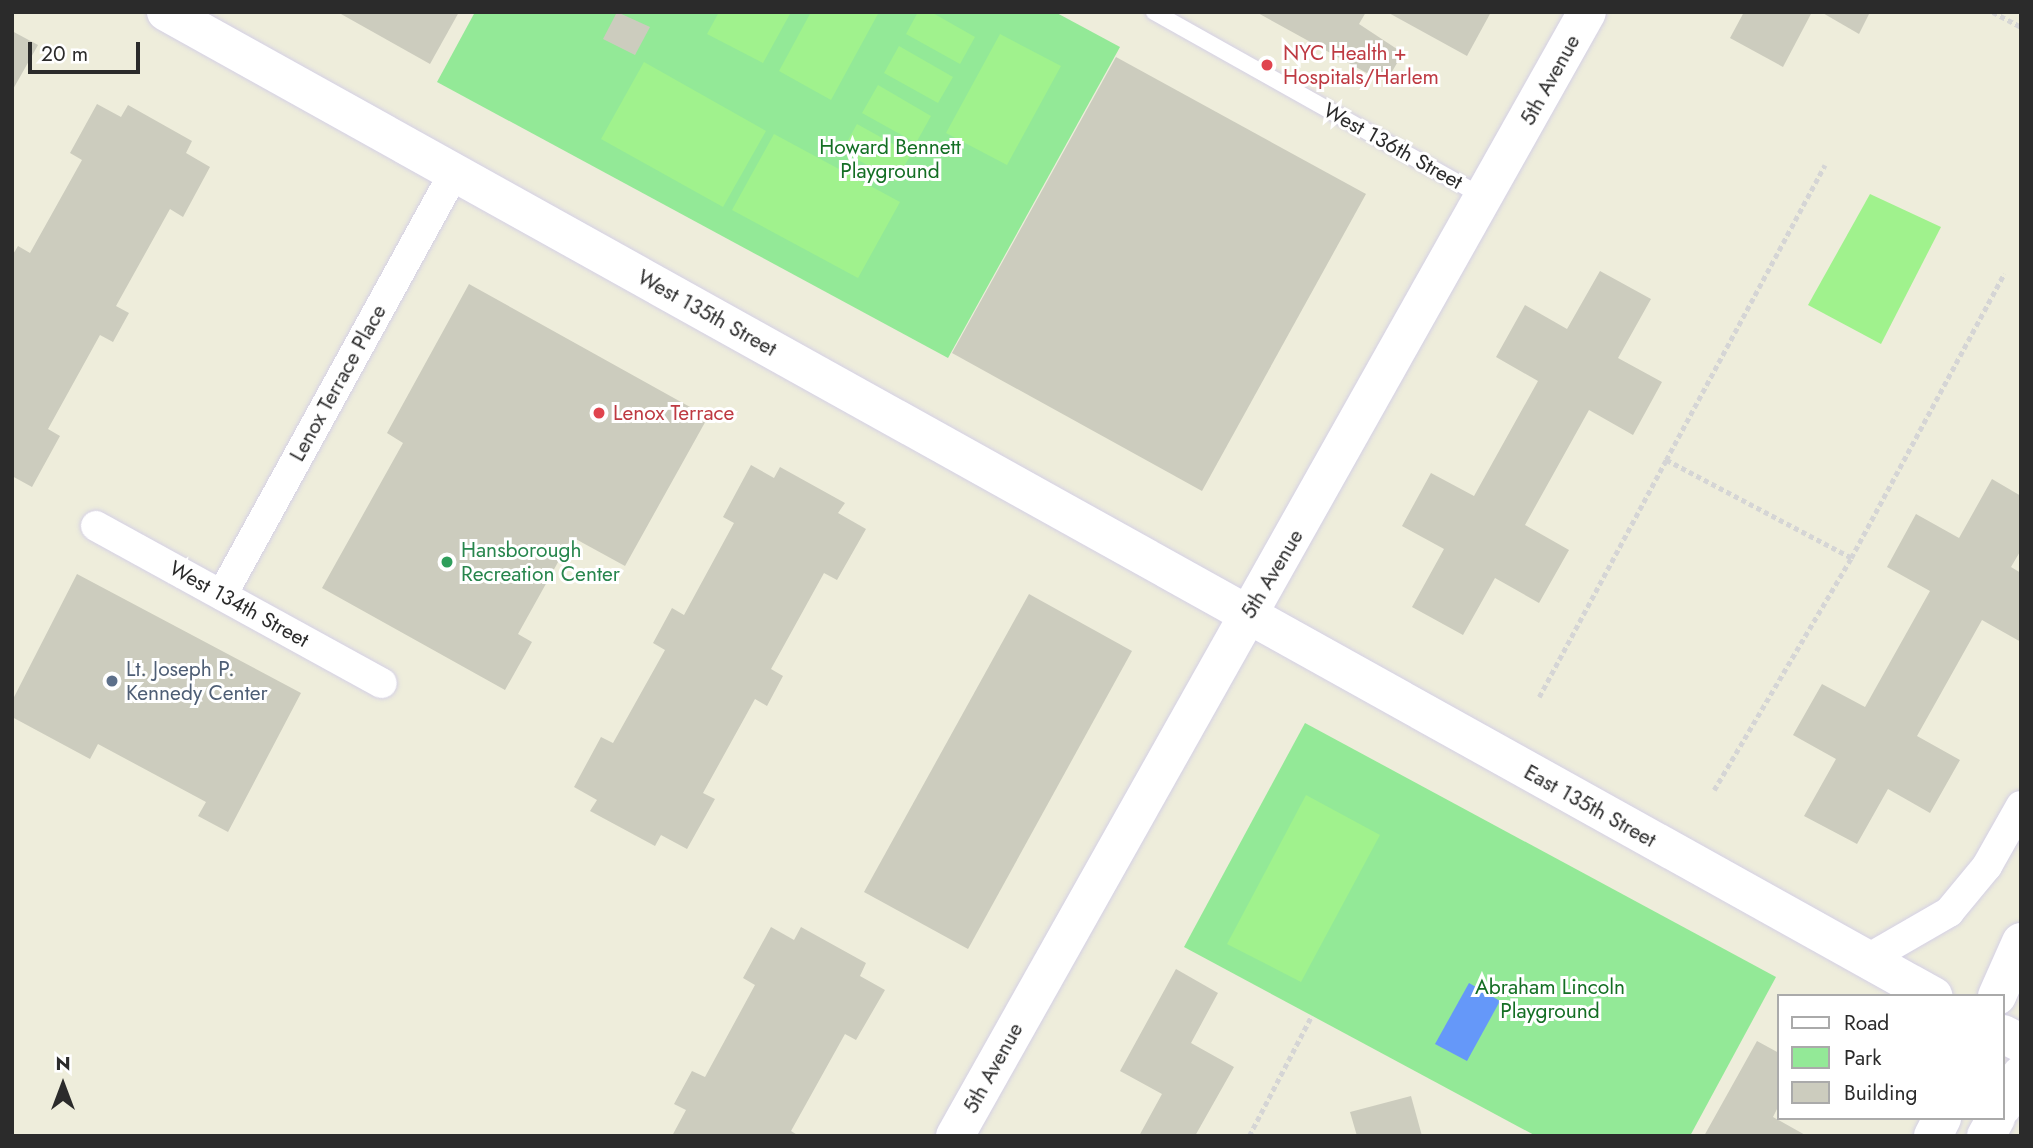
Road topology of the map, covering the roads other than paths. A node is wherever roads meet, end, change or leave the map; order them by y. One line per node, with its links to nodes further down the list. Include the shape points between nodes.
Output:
1 (166, 12): 4 (street, West 135th Street)
2 (1154, 12): 5 (lane, West 136th Street)
3 (1587, 12): 5 (street, 5th Avenue)
4 (455, 172): 7 (street, Lenox Terrace Place); 8 (street, West 135th Street)
5 (1484, 197): 8 (street, 5th Avenue)
6 (96, 526): 7 (street, West 134th Street)
7 (222, 595): 9 (street, West 134th Street)
8 (1249, 614): 12 (street, East 135th Street); 19 (street, 5th Avenue)
9 (382, 682)
10 (2021, 806): 12 (street, via 1987,866 1949,912)
11 (2021, 942): 14 (street)
12 (1866, 960): 13 (street, East 135th Street)
13 (1929, 994)
14 (1998, 994)
15 (2005, 1035): 16 (street)
16 (2021, 1044)
17 (1941, 1120): 20 (street)
18 (1995, 1120): 21 (street)
19 (955, 1136)
20 (1933, 1136)
21 (1986, 1136)

